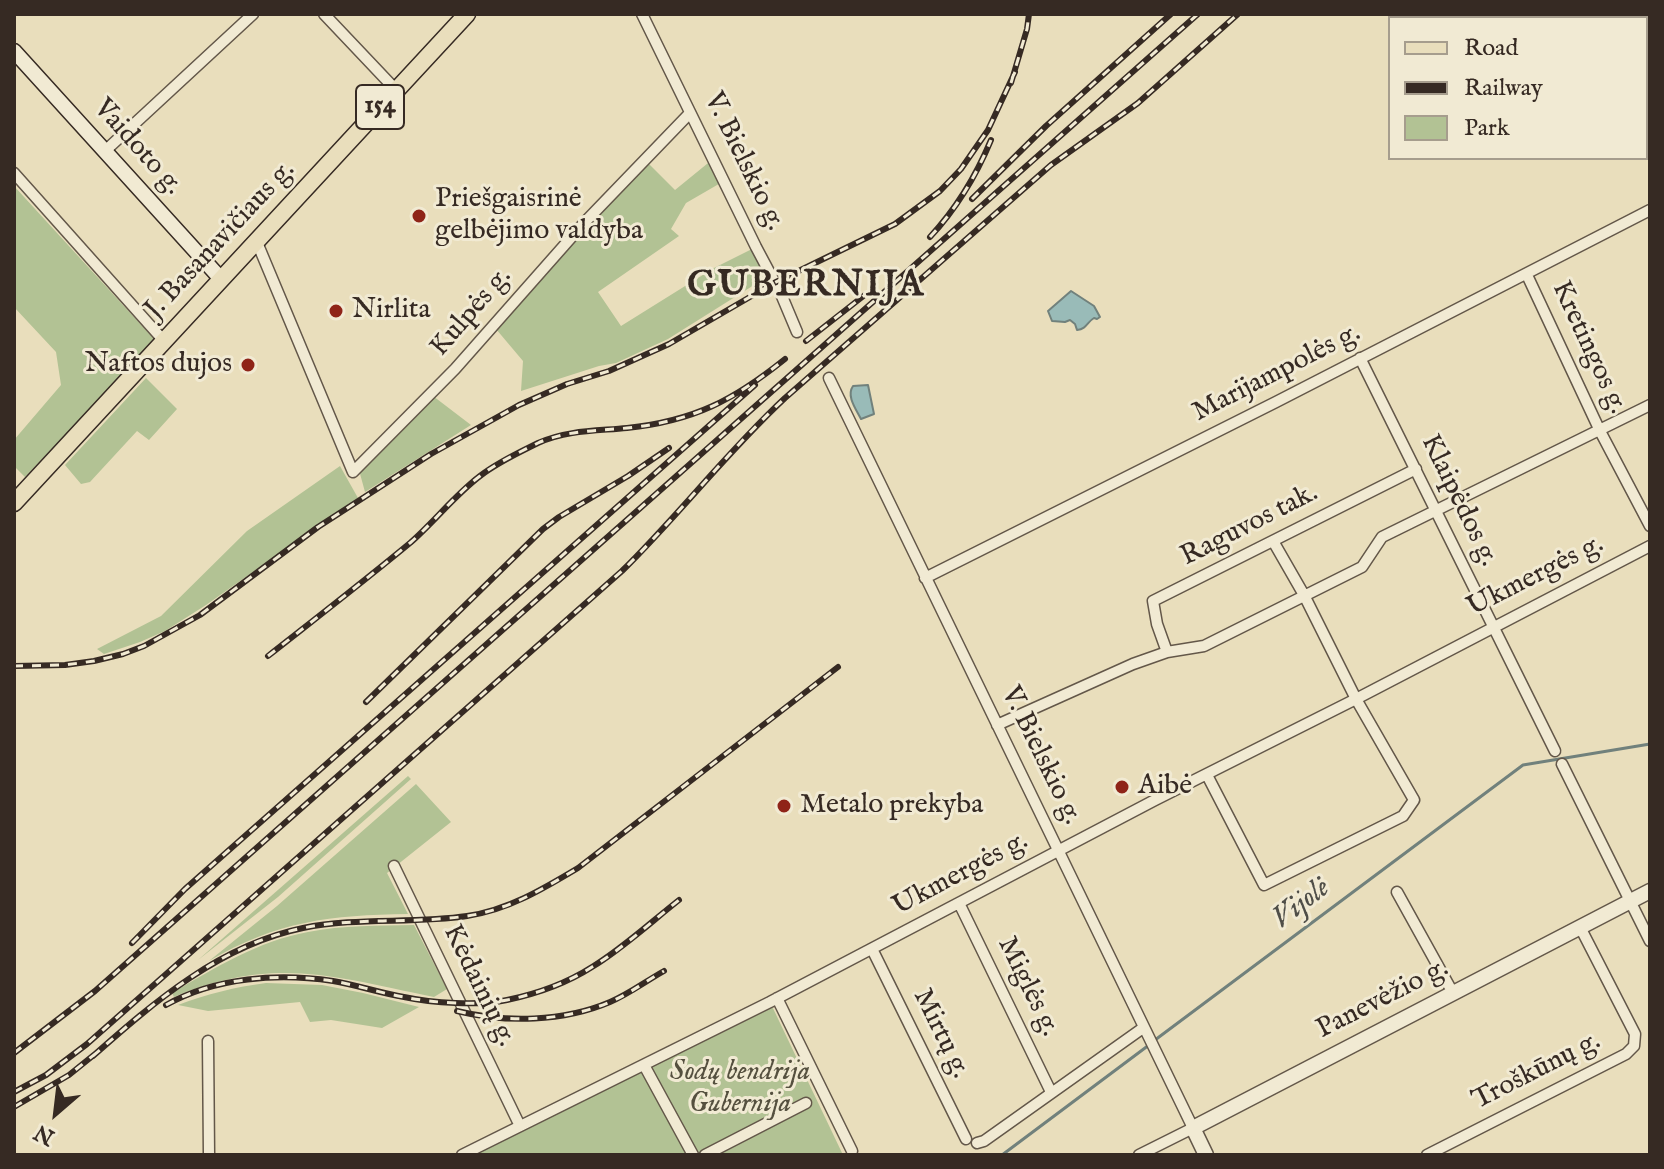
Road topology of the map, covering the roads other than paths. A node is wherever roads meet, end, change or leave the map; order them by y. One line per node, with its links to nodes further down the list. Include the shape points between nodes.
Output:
1 (253, 14): 8 (street)
2 (324, 14): 6 (street)
3 (467, 14): 6 (main road, J. Basanavičiaus g. / 154)
4 (642, 14): 7 (street, V. Bielskio g.)
5 (14, 51): 8 (street, Vaidoto g.)
6 (396, 90): 11 (main road, J. Basanavičiaus g. / 154)
7 (690, 113): 11 (street, Kulpės g., via 353,472); 14 (street, V. Bielskio g.)
8 (105, 151): 13 (street, Vaidoto g.)
9 (14, 173): 15 (street)
10 (1650, 210): 12 (street, Marijampolės g.)
11 (256, 240): 13 (main road, J. Basanavičiaus g. / 154)
12 (1527, 275): 16 (street, Marijampolės g.); 19 (street, Kretingos g.)
13 (221, 279): 15 (main road, J. Basanavičiaus g. / 154)
14 (797, 332)
15 (164, 341): 21 (main road, J. Basanavičiaus g. / 154)
16 (1360, 358): 20 (street, Klaipėdos g.); 26 (street, Marijampolės g.)
17 (829, 378): 26 (street, V. Bielskio g.)
18 (1650, 405): 19 (street)
19 (1600, 431): 22 (street); 23 (street, Kretingos g.)
20 (1416, 469): 22 (street, Klaipėdos g.); 24 (street, Raguvos tak.)
21 (14, 503)
22 (1436, 510): 27 (street, via 1382,537 1362,567); 28 (street, Klaipėdos g.)
23 (1650, 526)
24 (1273, 541): 27 (street); 29 (street, Raguvos tak., via 1153,601)
25 (1650, 546): 28 (street, Ukmergės g.)
26 (925, 578): 31 (street, V. Bielskio g.)
27 (1304, 595): 29 (street, via 1204,646); 30 (street)
28 (1493, 626): 30 (street, Ukmergės g.); 32 (street, Klaipėdos g.)
29 (1167, 652): 31 (street)
30 (1356, 699): 34 (street, Ukmergės g.); 34 (street, via 1414,800 1403,816 1378,830 1264,885)
31 (997, 725): 35 (street, V. Bielskio g.)
32 (1555, 751)
33 (1562, 764): 39 (street)
34 (1207, 775): 35 (street, Ukmergės g.)
35 (1058, 852): 40 (street, Ukmergės g.); 46 (street, V. Bielskio g.)
36 (394, 866): 51 (street, Kėdainių g.)
37 (1650, 891): 39 (street, Panevėžio g.)
38 (1397, 892): 44 (street)
39 (1630, 901): 41 (street, Panevėžio g.); 42 (street)
40 (959, 903): 43 (street, Ukmergės g.); 49 (street, Miglės g.)
41 (1580, 927): 44 (street, Panevėžio g.); 60 (street, Troškūnų g., via 1635,1034 1634,1046)
42 (1650, 941)
43 (872, 949): 45 (street, Ukmergės g.); 49 (street, Mirtų g., via 975,1141)
44 (1453, 993): 52 (street, Panevėžio g.)
45 (777, 998): 48 (street, Ukmergės g.); 53 (street)
46 (1148, 1037): 49 (street); 52 (street, V. Bielskio g.)
47 (208, 1041): 54 (street)
48 (644, 1065): 51 (street, Ukmergės g.); 56 (street)
49 (1051, 1092)
50 (806, 1103): 57 (street)
51 (520, 1126): 55 (street, Ukmergės g.)
52 (1193, 1128): 58 (street, Panevėžio g.); 59 (street, V. Bielskio g.)
53 (852, 1151)
54 (209, 1155)
55 (462, 1155)
56 (693, 1155)
57 (705, 1155)
58 (1139, 1155)
59 (1206, 1155)
60 (1427, 1155)

